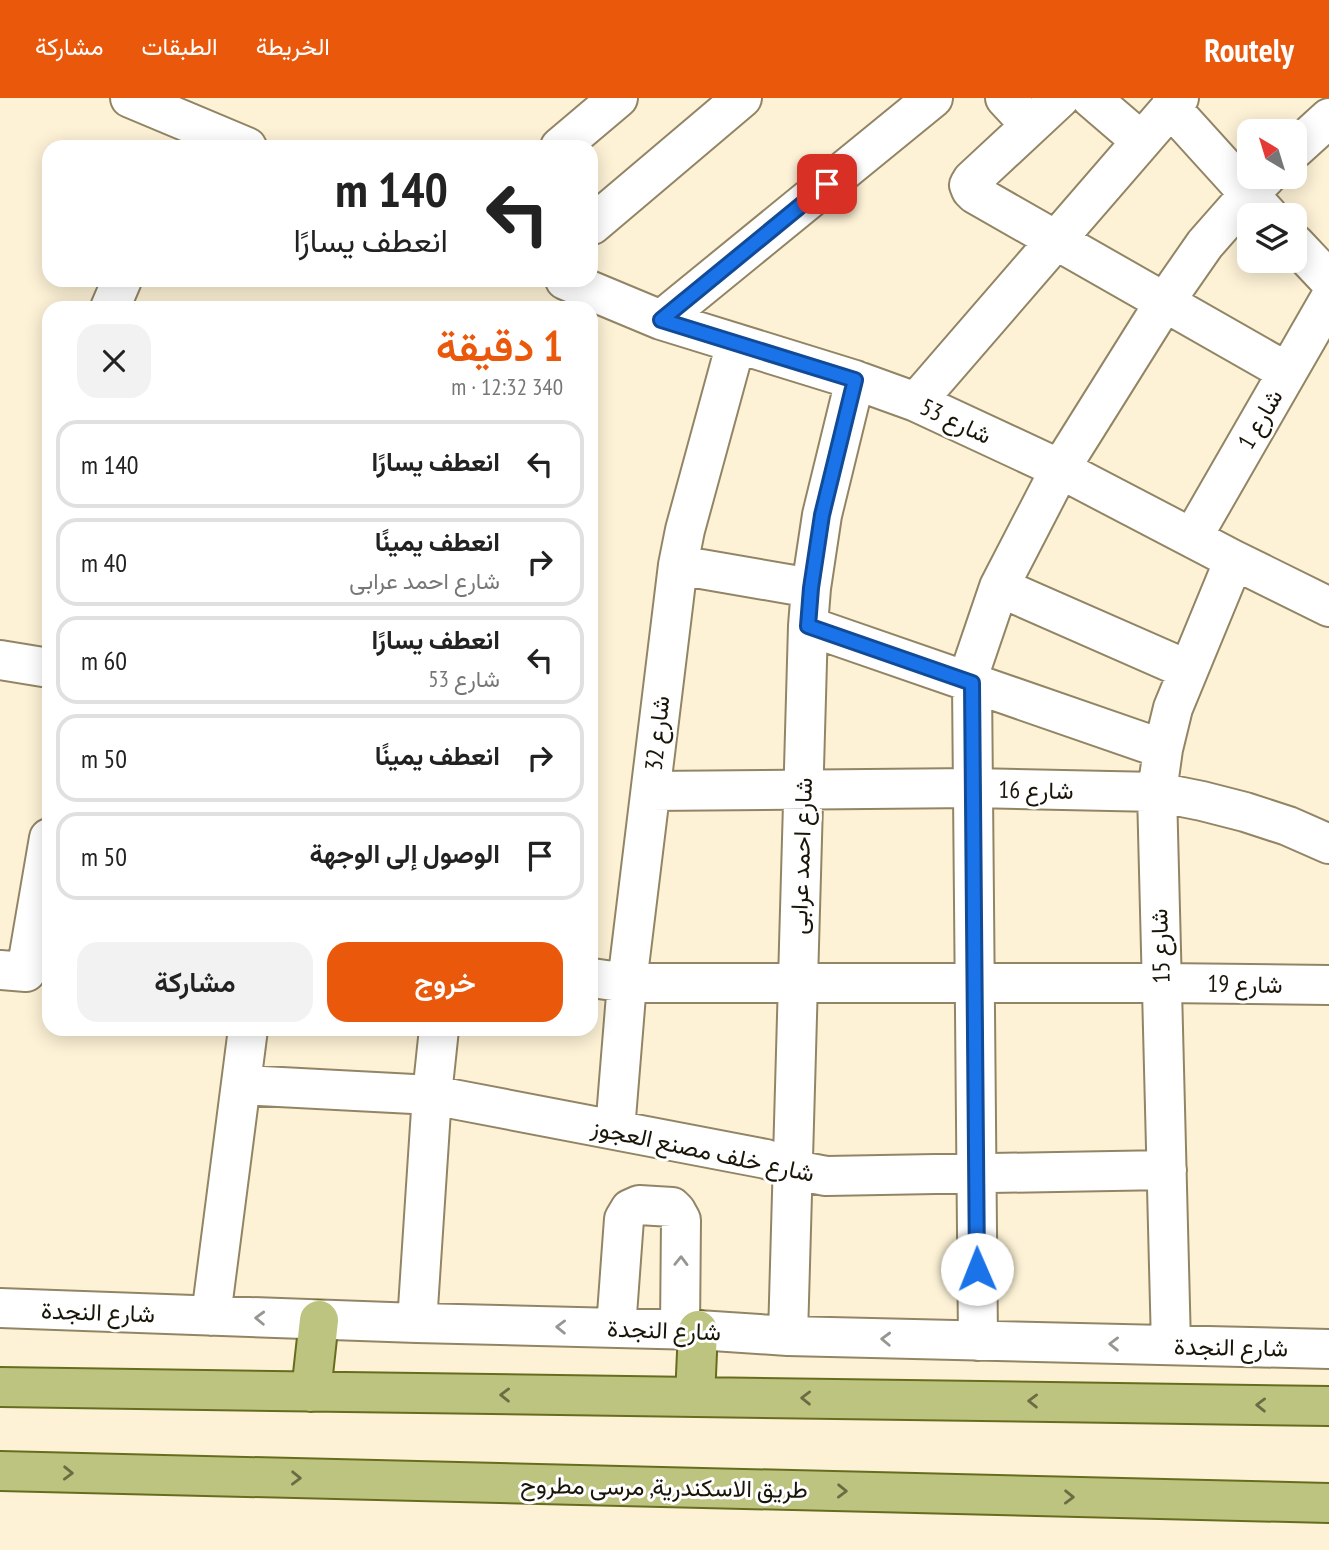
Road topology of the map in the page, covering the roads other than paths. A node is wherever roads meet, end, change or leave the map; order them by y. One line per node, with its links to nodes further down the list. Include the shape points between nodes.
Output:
1 (130, 98): 10 (street)
2 (618, 98): 13 (street)
3 (742, 98): 16 (street)
4 (933, 98): 23 (street)
5 (1060, 98): 8 (street)
6 (1091, 98): 14 (street)
7 (1175, 103): 14 (street); 15 (street)
8 (1017, 111): 17 (street, via 969,185 975,194)
9 (1329, 118): 11 (street)
10 (185, 135): 12 (street)
11 (1307, 138)
12 (211, 140)
13 (568, 140)
14 (1141, 141): 17 (street)
15 (1261, 195): 22 (street, via 1205,244)
16 (598, 220)
17 (1055, 241): 22 (street); 27 (street)
18 (1307, 257): 19 (street)
19 (1329, 280)
20 (582, 287): 23 (street, شارع 53)
21 (1329, 300): 25 (street, شارع 1)
22 (1164, 303): 25 (street); 28 (street)
23 (661, 320): 24 (street, شارع 53)
24 (736, 343): 26 (street, شارع 53); 31 (street, شارع 32)
25 (1287, 372): 29 (street, شارع 1)
26 (855, 380): 27 (street, شارع 53); 33 (street, شارع احمد عرابى, via 822,515)
27 (916, 402): 28 (street, شارع 53)
28 (1060, 469): 29 (street, شارع 53); 32 (street)
29 (1192, 538): 30 (street, شارع 53)
30 (1234, 560): 34 (street, شارع 53); 38 (street, شارع 15)
31 (678, 565): 33 (street); 43 (street, شارع 32)
32 (999, 587): 38 (street); 39 (street)
33 (811, 588): 35 (street, شارع احمد عرابى)
34 (1326, 598)
35 (808, 626): 39 (street); 42 (street, شارع احمد عرابى)
36 (0, 660): 37 (street)
37 (42, 667)
38 (1188, 670): 40 (street, شارع 15)
39 (969, 682): 40 (street); 41 (street)
40 (1163, 749): 44 (street, شارع 15)
41 (973, 788): 42 (street, شارع 16); 44 (street, شارع 16); 51 (street)
42 (802, 789): 43 (street, شارع 16); 50 (street, شارع احمد عرابى)
43 (651, 791): 48 (street, شارع 32)
44 (1157, 792): 45 (street, شارع 16, via 1245,812); 49 (street, شارع 15)
45 (1329, 844)
46 (42, 877): 47 (street)
47 (25, 972)
48 (609, 980): 50 (street, شارع 19); 57 (street, شارع 32)
49 (1162, 983): 51 (street, شارع 19); 52 (street, شارع 19); 59 (street, شارع 15)
50 (797, 984): 51 (street, شارع 19); 58 (street, شارع احمد عرابى)
51 (974, 984): 60 (street)
52 (1329, 985)
53 (247, 1036): 55 (street)
54 (438, 1036): 56 (street)
55 (242, 1085): 56 (street, شارع خلف مصنع العجوز); 62 (street)
56 (432, 1095): 57 (street, شارع خلف مصنع العجوز); 64 (street)
57 (615, 1130): 58 (street, شارع خلف مصنع العجوز)
58 (792, 1168): 60 (street, شارع خلف مصنع العجوز, via 826,1176); 67 (street, شارع احمد عرابى)
59 (1167, 1170): 60 (street, شارع خلف مصنع العجوز); 69 (street, شارع 15)
60 (976, 1172): 68 (street)
61 (0, 1308): 62 (street, شارع النجدة)
62 (211, 1316): 63 (street, شارع النجدة, one-way to 62)
63 (319, 1320): 64 (street, شارع النجدة); 72 (main road)
64 (416, 1323): 65 (street, شارع النجدة, one-way to 64)
65 (616, 1328): 66 (street, شارع النجدة); 66 (street, one-way to 65, via 680,1215 672,1208 639,1205 624,1219)
66 (689, 1329): 67 (street, شارع النجدة); 73 (main road)
67 (788, 1336): 68 (street, شارع النجدة, one-way to 67)
68 (978, 1341): 69 (street, شارع النجدة, one-way to 68)
69 (1171, 1345): 70 (street, شارع النجدة)
70 (1329, 1349)
71 (0, 1387): 72 (main road)
72 (311, 1392): 73 (main road, one-way to 72)
73 (695, 1396): 74 (main road, one-way to 73)
74 (1329, 1406)
75 (0, 1471): 76 (main road, طريق الاسكندرية, مرسى مطروح, one-way to 76)
76 (1329, 1503)

